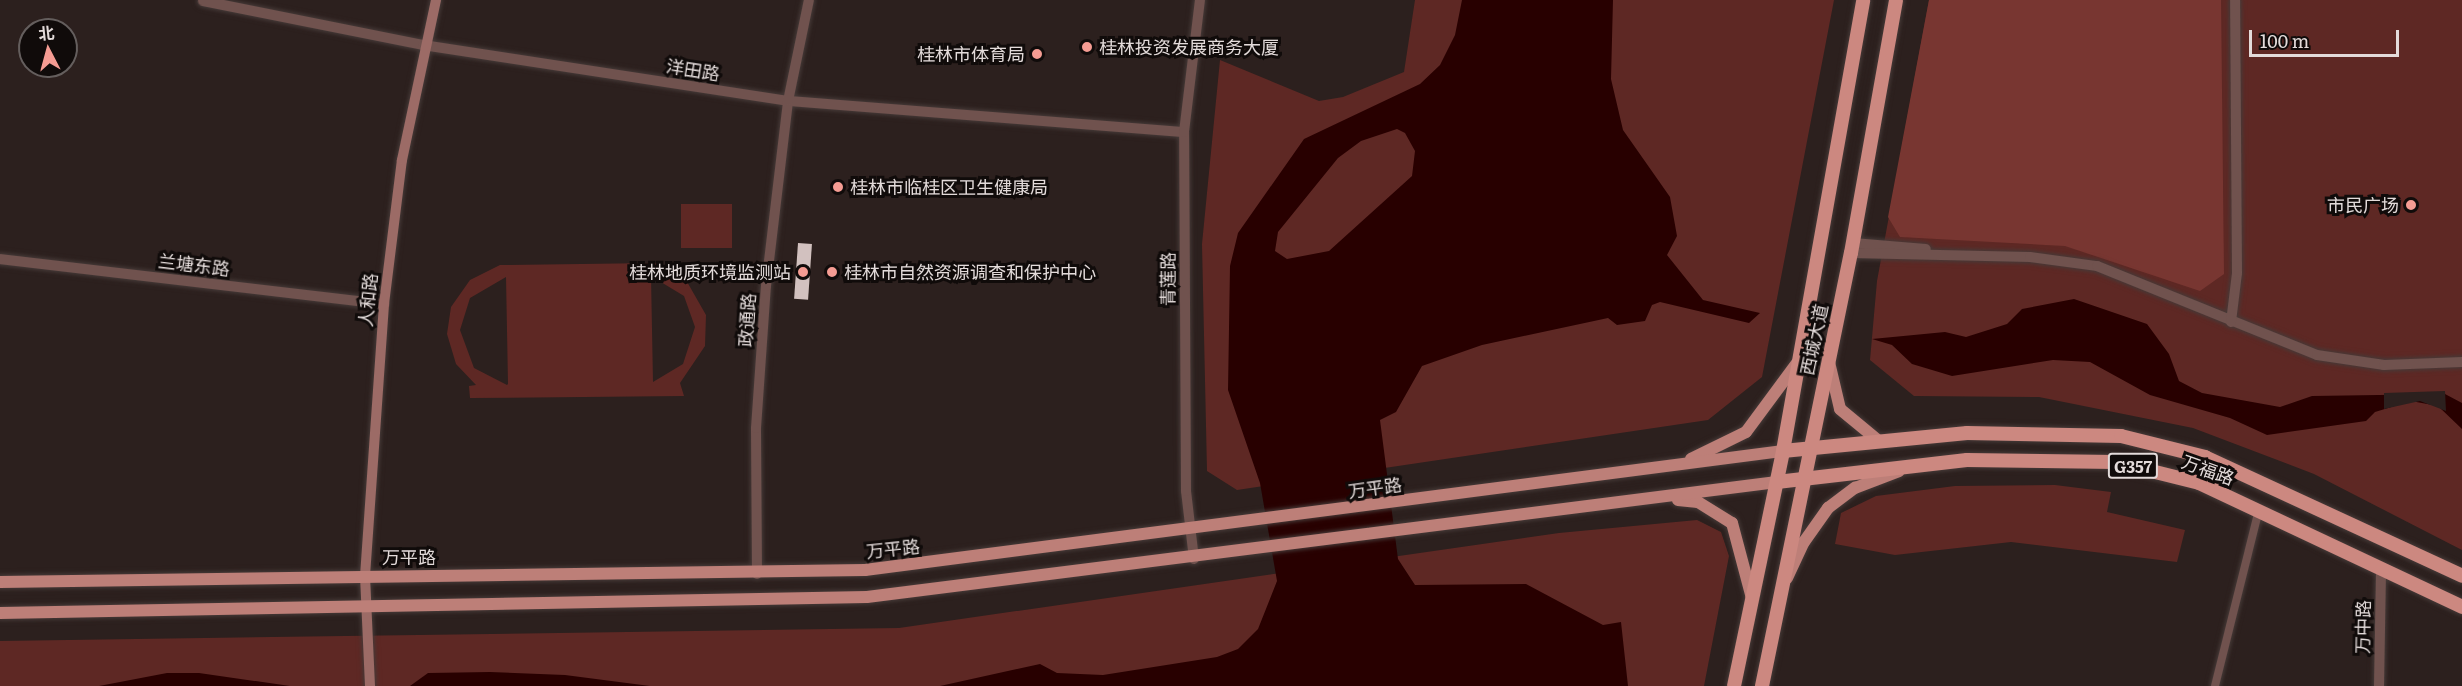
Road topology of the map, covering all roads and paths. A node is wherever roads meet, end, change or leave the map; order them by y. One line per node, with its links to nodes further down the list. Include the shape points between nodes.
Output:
1 (436, 0): 8 (main road, 人和路)
2 (809, 0): 9 (street, 政通路)
3 (1200, 0): 10 (street, 青莲路)
4 (1863, 0): 15 (highway, 西城大道)
5 (1896, 0): 11 (highway, 西城大道)
6 (2235, 0): 14 (street, via 2237,273)
7 (203, 1): 8 (street, 洋田路)
8 (423, 45): 9 (street, 洋田路); 13 (main road, 人和路)
9 (788, 101): 10 (street, 洋田路); 31 (street, 政通路, via 756,428)
10 (1184, 132): 28 (street, 青莲路)
11 (1852, 248): 14 (street, via 2030,257 2097,266); 17 (highway, 西城大道)
12 (0, 259): 13 (street, 兰塘东路)
13 (384, 304): 32 (main road, 人和路)
14 (2231, 319): 16 (street, via 2305,347 2342,355); 18 (street, via 2290,347 2353,362 2414,366)
15 (1800, 357): 21 (highway, 西城大道); 22 (main road, via 1780,391 1746,432)
16 (2462, 357)
17 (1828, 359): 19 (main road, via 1840,410); 20 (highway, 西城大道)
18 (2462, 362)
19 (1880, 442): 20 (highway, 万福路 / G357); 33 (highway, 万福路 / G357, via 2044,431 2121,436 2205,457)
20 (1808, 450): 21 (highway, 万福路 / G357); 24 (highway, 西城大道)
21 (1783, 451): 22 (main road, 万平路); 25 (highway, 西城大道)
22 (1672, 466): 28 (main road, 万平路)
23 (1911, 466): 24 (highway, 万福路 / G357); 27 (highway, 万福路 / G357, via 2010,459 2115,462 2199,483); 35 (main road, via 1855,488 1828,508 1804,542)
24 (1802, 479): 25 (highway, 万福路 / G357); 35 (highway, 西城大道)
25 (1777, 482): 26 (main road); 36 (highway, 西城大道)
26 (1662, 497): 29 (main road); 36 (main road, via 1698,502 1732,523)
27 (2259, 510): 30 (highway, 万福路 / G357); 43 (street)
28 (1191, 532): 29 (street, 青莲路); 31 (main road, 万平路, via 865,570)
29 (1194, 559): 37 (main road, via 867,597)
30 (2381, 568): 38 (highway, 万福路 / G357); 44 (street, 万中路)
31 (757, 574): 32 (main road, 万平路)
32 (365, 576): 34 (main road, 万平路); 37 (main road, 人和路)
33 (2462, 576)
34 (0, 582)
35 (1780, 596): 42 (highway, 西城大道)
36 (1752, 600): 41 (highway, 西城大道)
37 (365, 607): 39 (main road); 40 (main road, 人和路)
38 (2462, 608)
39 (0, 613)
40 (370, 686)
41 (1734, 686)
42 (1762, 686)
43 (2215, 686)
44 (2379, 686)

